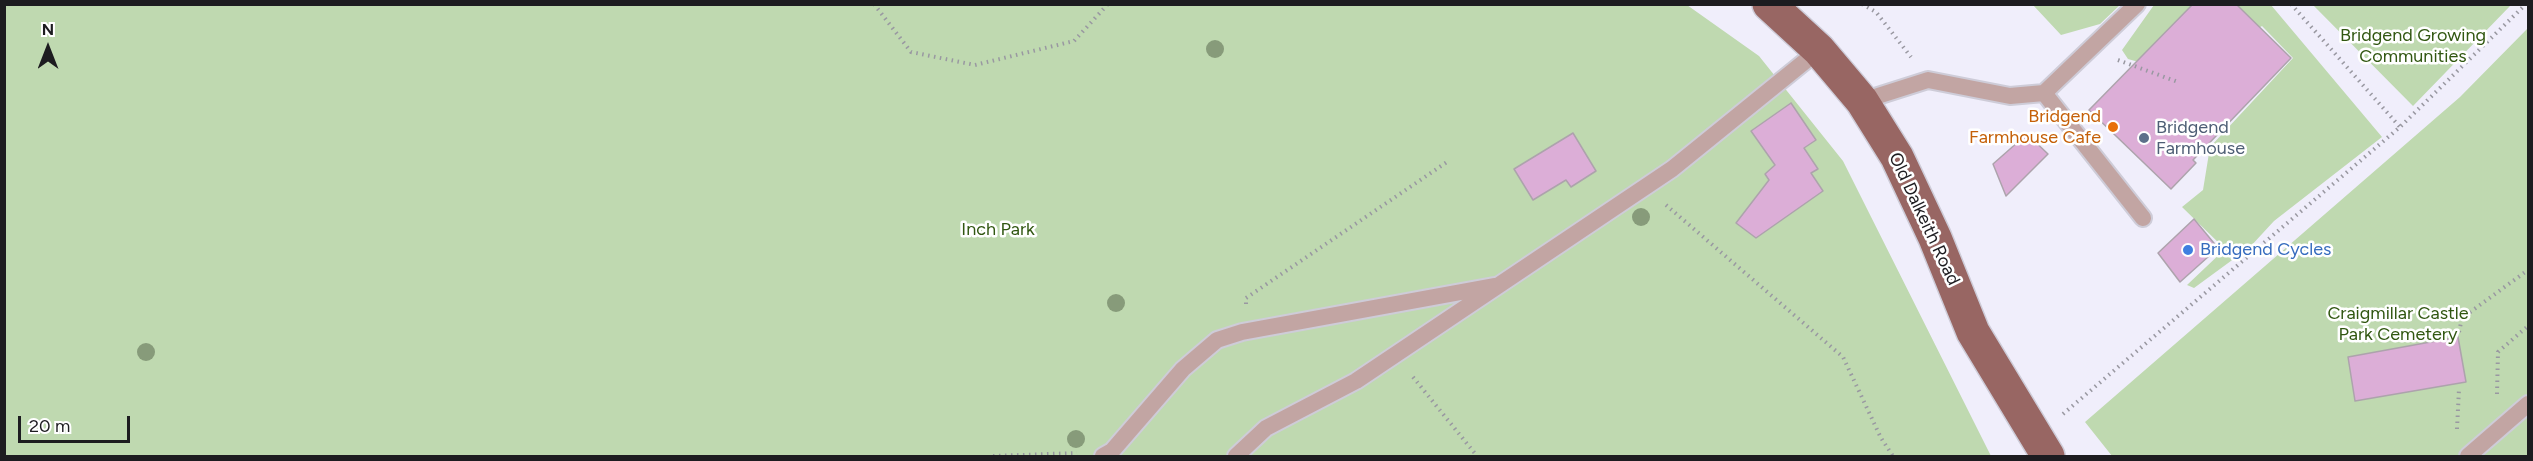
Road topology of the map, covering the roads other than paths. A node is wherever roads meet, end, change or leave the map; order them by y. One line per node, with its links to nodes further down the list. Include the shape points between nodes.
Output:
1 (1768, 4): 3 (main road, Old Dalkeith Road)
2 (2137, 4): 4 (lane)
3 (1819, 50): 5 (main road, Old Dalkeith Road); 7 (lane, via 1672,169)
4 (2044, 93): 5 (lane, via 2010,96 1928,80); 6 (lane)
5 (1862, 101): 9 (main road, Old Dalkeith Road, via 1897,157 1973,332)
6 (2143, 218)
7 (1501, 285): 10 (lane, via 1242,332 1217,340 1183,369); 11 (lane, via 1356,381 1266,428)
8 (2529, 404): 12 (lane)
9 (2041, 447)
10 (1107, 454)
11 (1236, 456)
12 (2468, 456)

